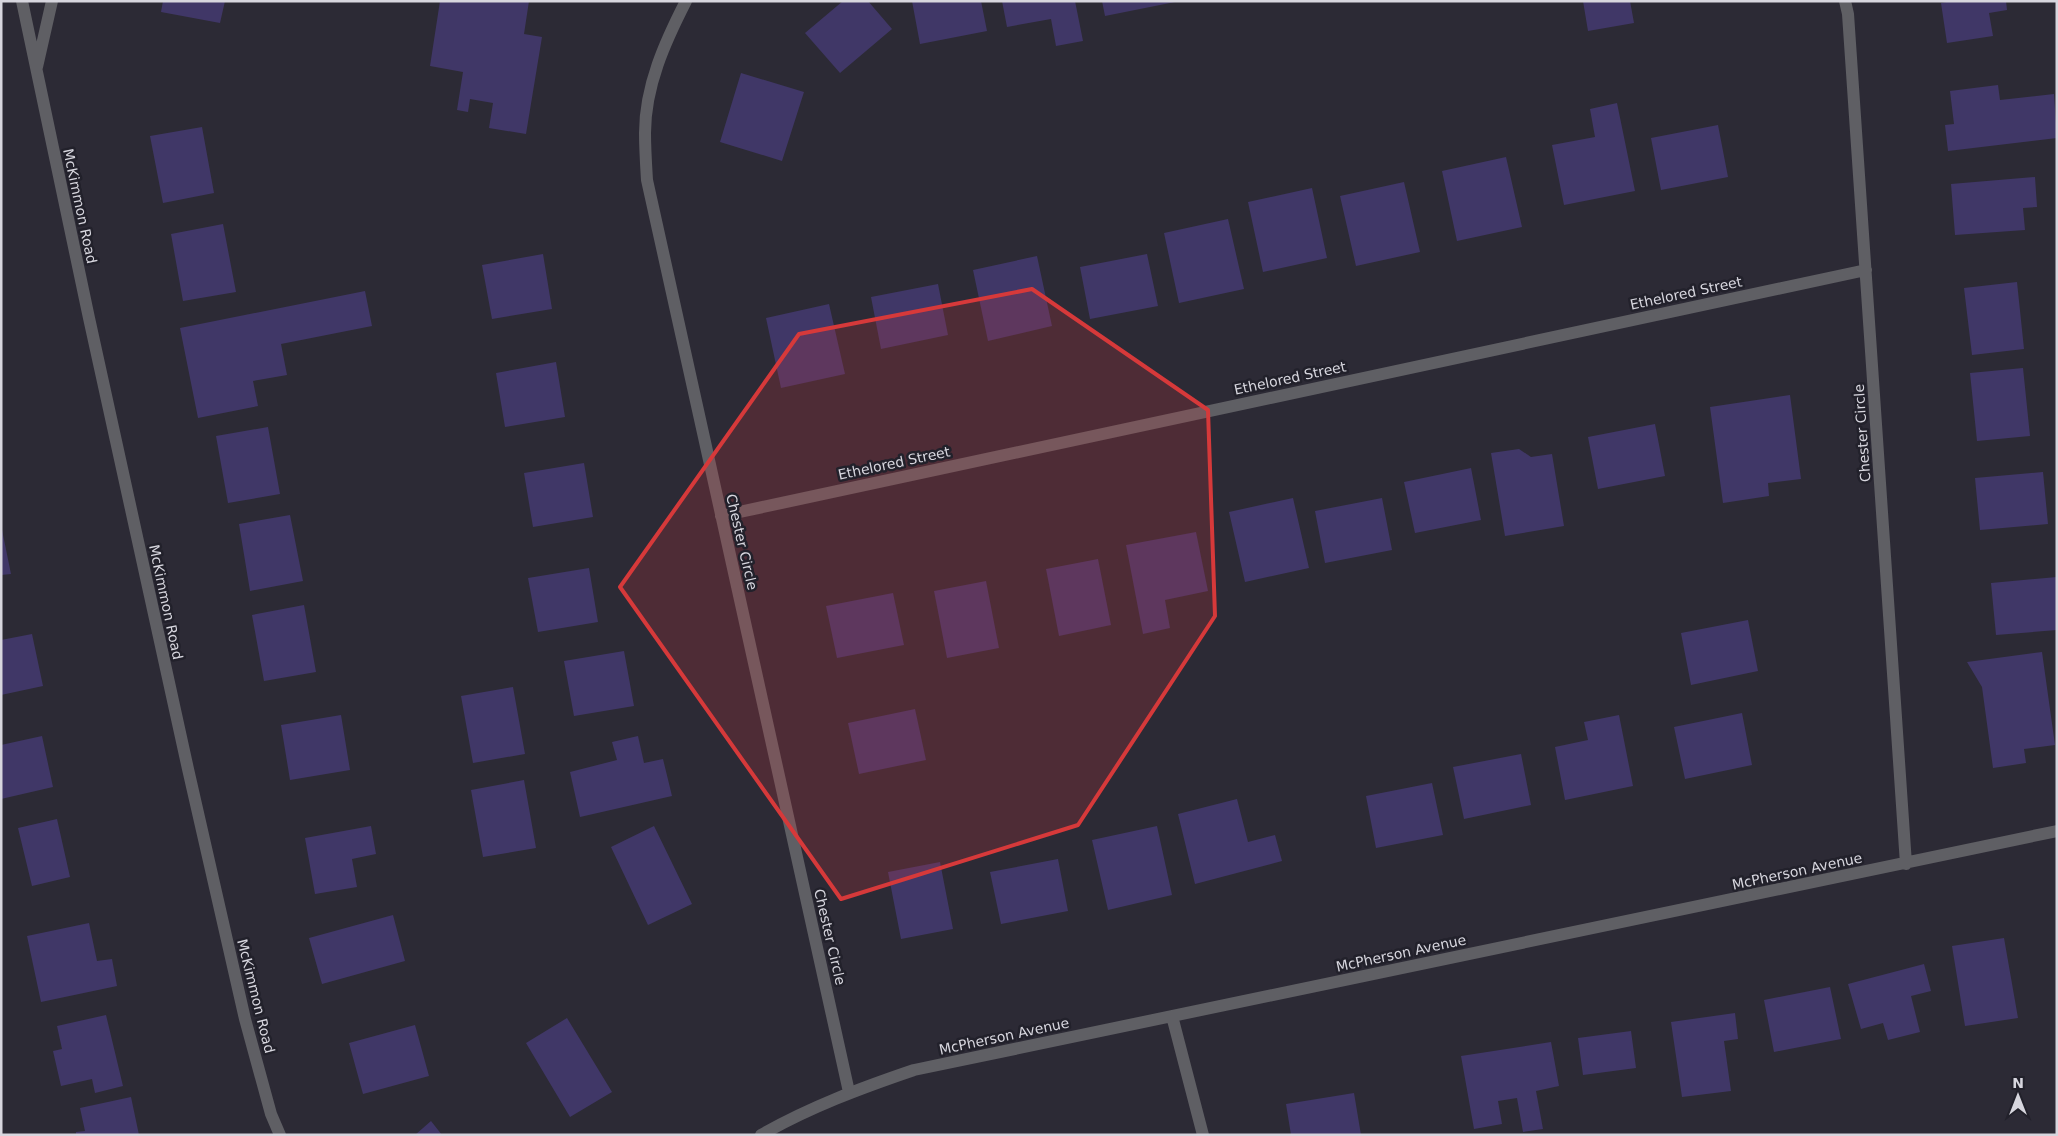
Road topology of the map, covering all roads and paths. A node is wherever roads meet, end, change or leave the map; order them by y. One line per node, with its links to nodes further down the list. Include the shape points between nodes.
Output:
1 (22, 1): 5 (street, McKimmon Road)
2 (52, 1): 5 (street, McKimmon Road)
3 (686, 1): 7 (street, Chester Circle, via 667,37 652,84 645,131 647,180)
4 (1845, 1): 6 (street, Chester Circle)
5 (36, 72): 12 (street, McKimmon Road, via 245,1019 271,1114)
6 (1866, 270): 7 (street, Ethelored Street); 9 (street, Chester Circle)
7 (721, 516): 11 (street, Chester Circle)
8 (2057, 831): 9 (street, McPherson Avenue)
9 (1906, 864): 10 (street, McPherson Avenue)
10 (1172, 1016): 11 (street, McPherson Avenue, via 914,1070); 14 (street)
11 (849, 1092): 13 (street, McPherson Avenue)
12 (280, 1135)
13 (761, 1135)
14 (1203, 1135)

